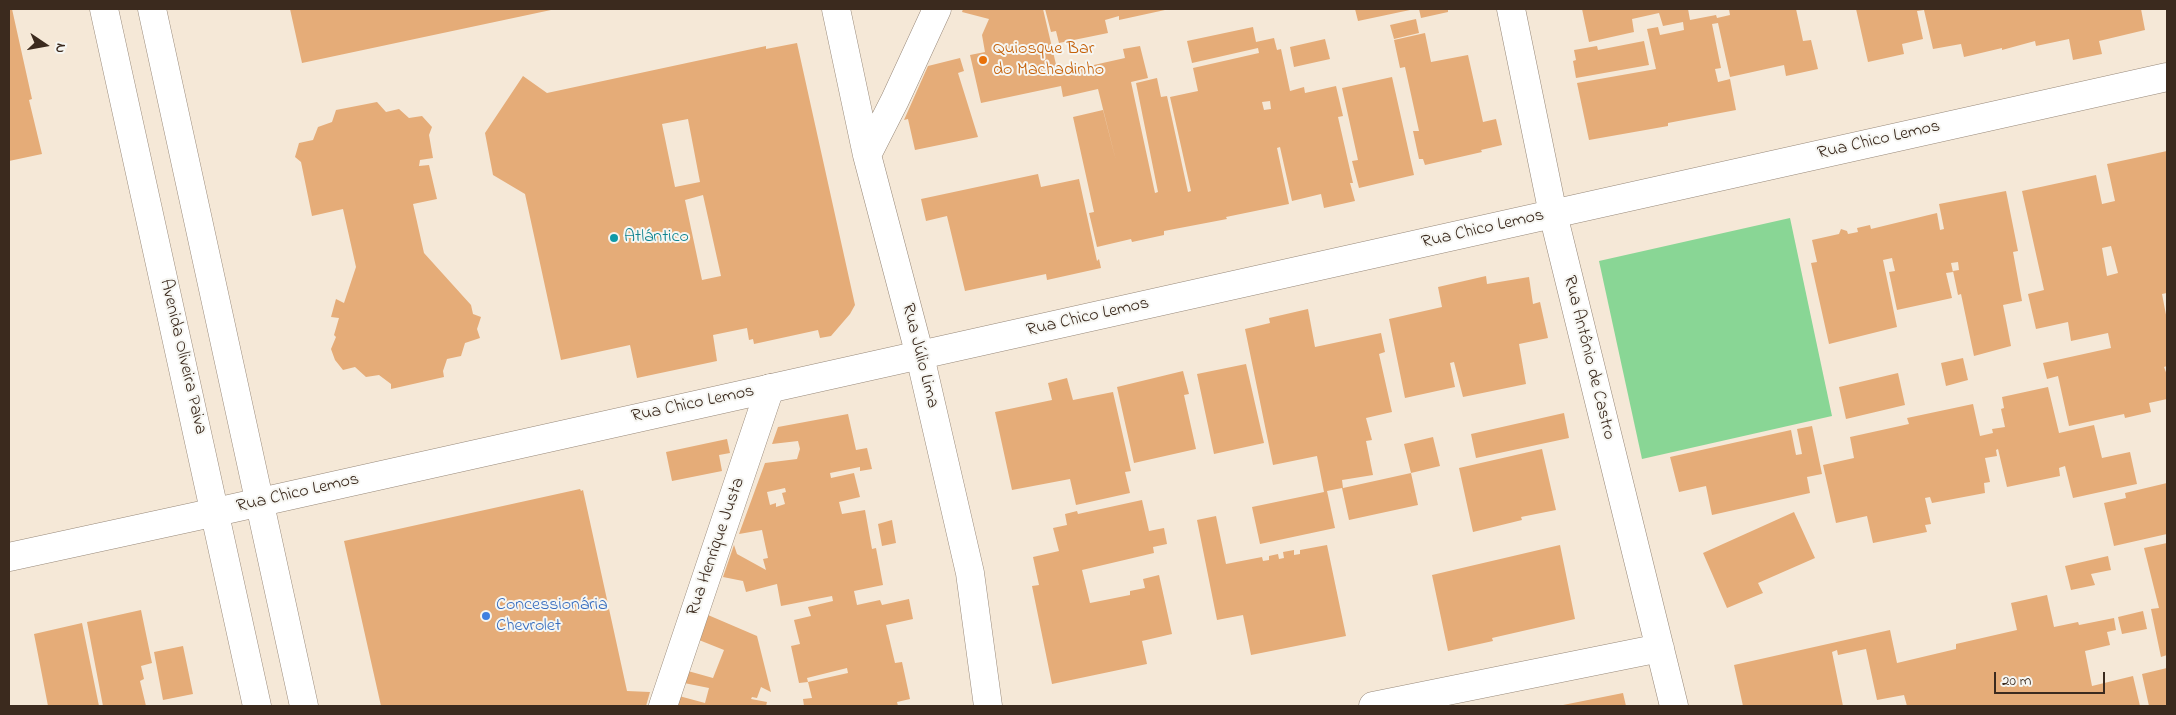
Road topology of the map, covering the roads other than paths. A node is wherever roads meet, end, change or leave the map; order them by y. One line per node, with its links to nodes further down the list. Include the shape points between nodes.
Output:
1 (104, 9): 12 (street, Avenida Oliveira Paiva)
2 (152, 9): 11 (street)
3 (836, 9): 7 (street, Rua Júlio Lima)
4 (937, 9): 7 (street)
5 (1511, 9): 8 (street, Rua Antônio de Castro)
6 (2167, 77): 8 (street, Rua Chico Lemos)
7 (867, 155): 9 (street, Rua Júlio Lima)
8 (1553, 214): 9 (street, Rua Chico Lemos); 14 (street, Rua Antônio de Castro)
9 (920, 356): 10 (street, Rua Chico Lemos); 18 (street, Rua Júlio Lima, via 970,573)
10 (770, 388): 11 (street, Rua Chico Lemos); 17 (street, Rua Henrique Justa)
11 (259, 503): 12 (street, Rua Chico Lemos); 16 (street)
12 (216, 512): 13 (street, Rua Chico Lemos); 15 (street, Avenida Oliveira Paiva)
13 (9, 557)
14 (1660, 648): 19 (street); 20 (street, Rua Antônio de Castro)
15 (258, 706)
16 (304, 706)
17 (663, 706)
18 (988, 706)
19 (1373, 706)
20 (1674, 706)

